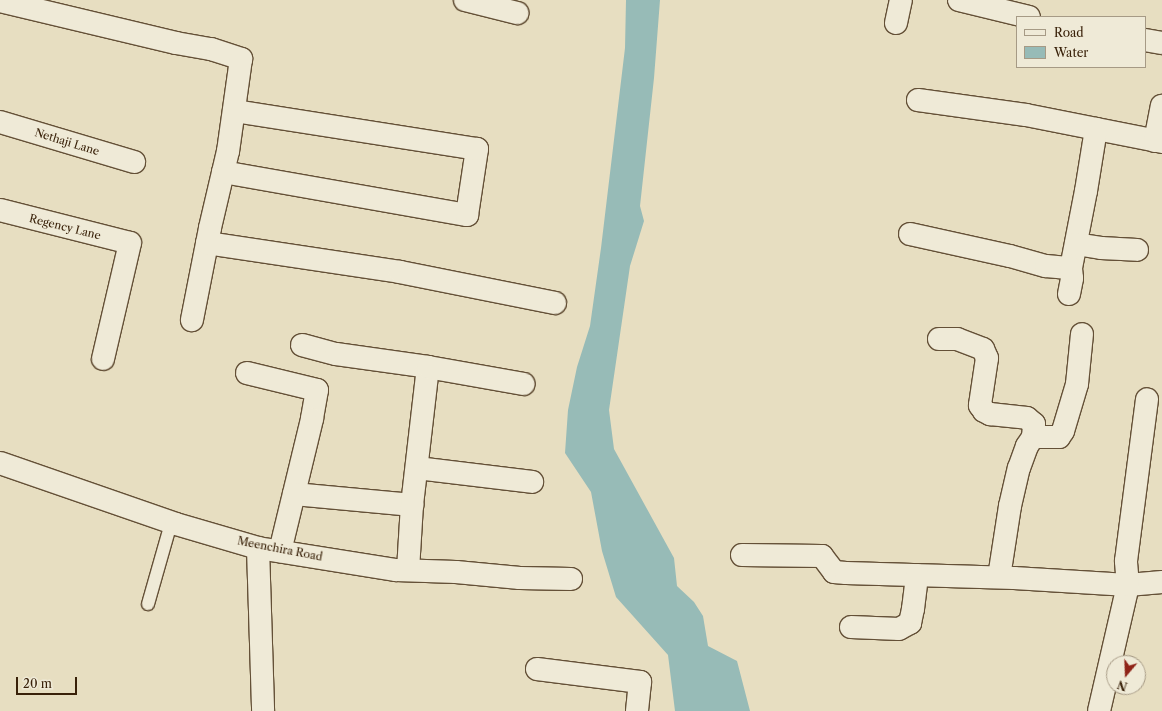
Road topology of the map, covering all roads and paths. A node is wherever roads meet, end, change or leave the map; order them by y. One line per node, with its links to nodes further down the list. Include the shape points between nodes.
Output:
1 (465, 0): 5 (street)
2 (901, 0): 7 (street)
3 (959, 0): 6 (street)
4 (0, 1): 12 (street, via 211,49 241,59)
5 (517, 13)
6 (1025, 16)
7 (896, 22)
8 (1146, 40): 9 (street)
9 (1162, 44)
10 (918, 100): 14 (street, via 1026,115)
11 (1162, 106): 15 (street)
12 (234, 110): 17 (street); 17 (street, via 477,149 468,215)
13 (0, 122): 16 (street, Nethaji Lane)
14 (1096, 129): 15 (street); 21 (street)
15 (1158, 141)
16 (134, 162)
17 (223, 172): 20 (street)
18 (0, 210): 30 (street, Regency Lane, via 130,243)
19 (910, 234): 23 (street, via 1046,266)
20 (207, 243): 25 (street, via 400,272); 26 (street)
21 (1076, 244): 22 (street); 23 (street)
22 (1136, 250)
23 (1071, 268): 24 (street)
24 (1069, 294)
25 (555, 303)
26 (192, 320)
27 (1082, 334): 35 (street, via 1077,384 1063,431 1059,437)
28 (939, 339): 35 (street, via 957,339 983,349 987,358 980,405 990,414 1027,418 1034,424)
29 (302, 345): 31 (street, via 336,354)
30 (103, 358)
31 (428, 367): 33 (street); 37 (street)
32 (247, 373): 39 (street, via 317,390)
33 (523, 384)
34 (1147, 399): 50 (street, via 1126,561)
35 (1033, 437): 47 (street, via 1019,468)
36 (0, 462): 41 (street, Meenchira Road)
37 (417, 468): 38 (street); 40 (street)
38 (532, 482)
39 (294, 494): 40 (street); 43 (street)
40 (412, 505): 45 (street)
41 (171, 523): 42 (street, Meenchira Road); 51 (lane)
42 (258, 548): 43 (street, Meenchira Road); 54 (street)
43 (280, 551): 45 (street, Meenchira Road)
44 (742, 555): 46 (street, via 822,556 834,572)
45 (408, 570): 48 (street, Meenchira Road)
46 (917, 575): 47 (street); 52 (street, via 910,623 899,629)
47 (999, 577): 50 (street)
48 (570, 579)
49 (1162, 582): 50 (street)
50 (1128, 585): 56 (street)
51 (148, 604)
52 (851, 628)
53 (537, 669): 55 (street, via 640,682)
54 (263, 711)
55 (637, 711)
56 (1098, 711)

